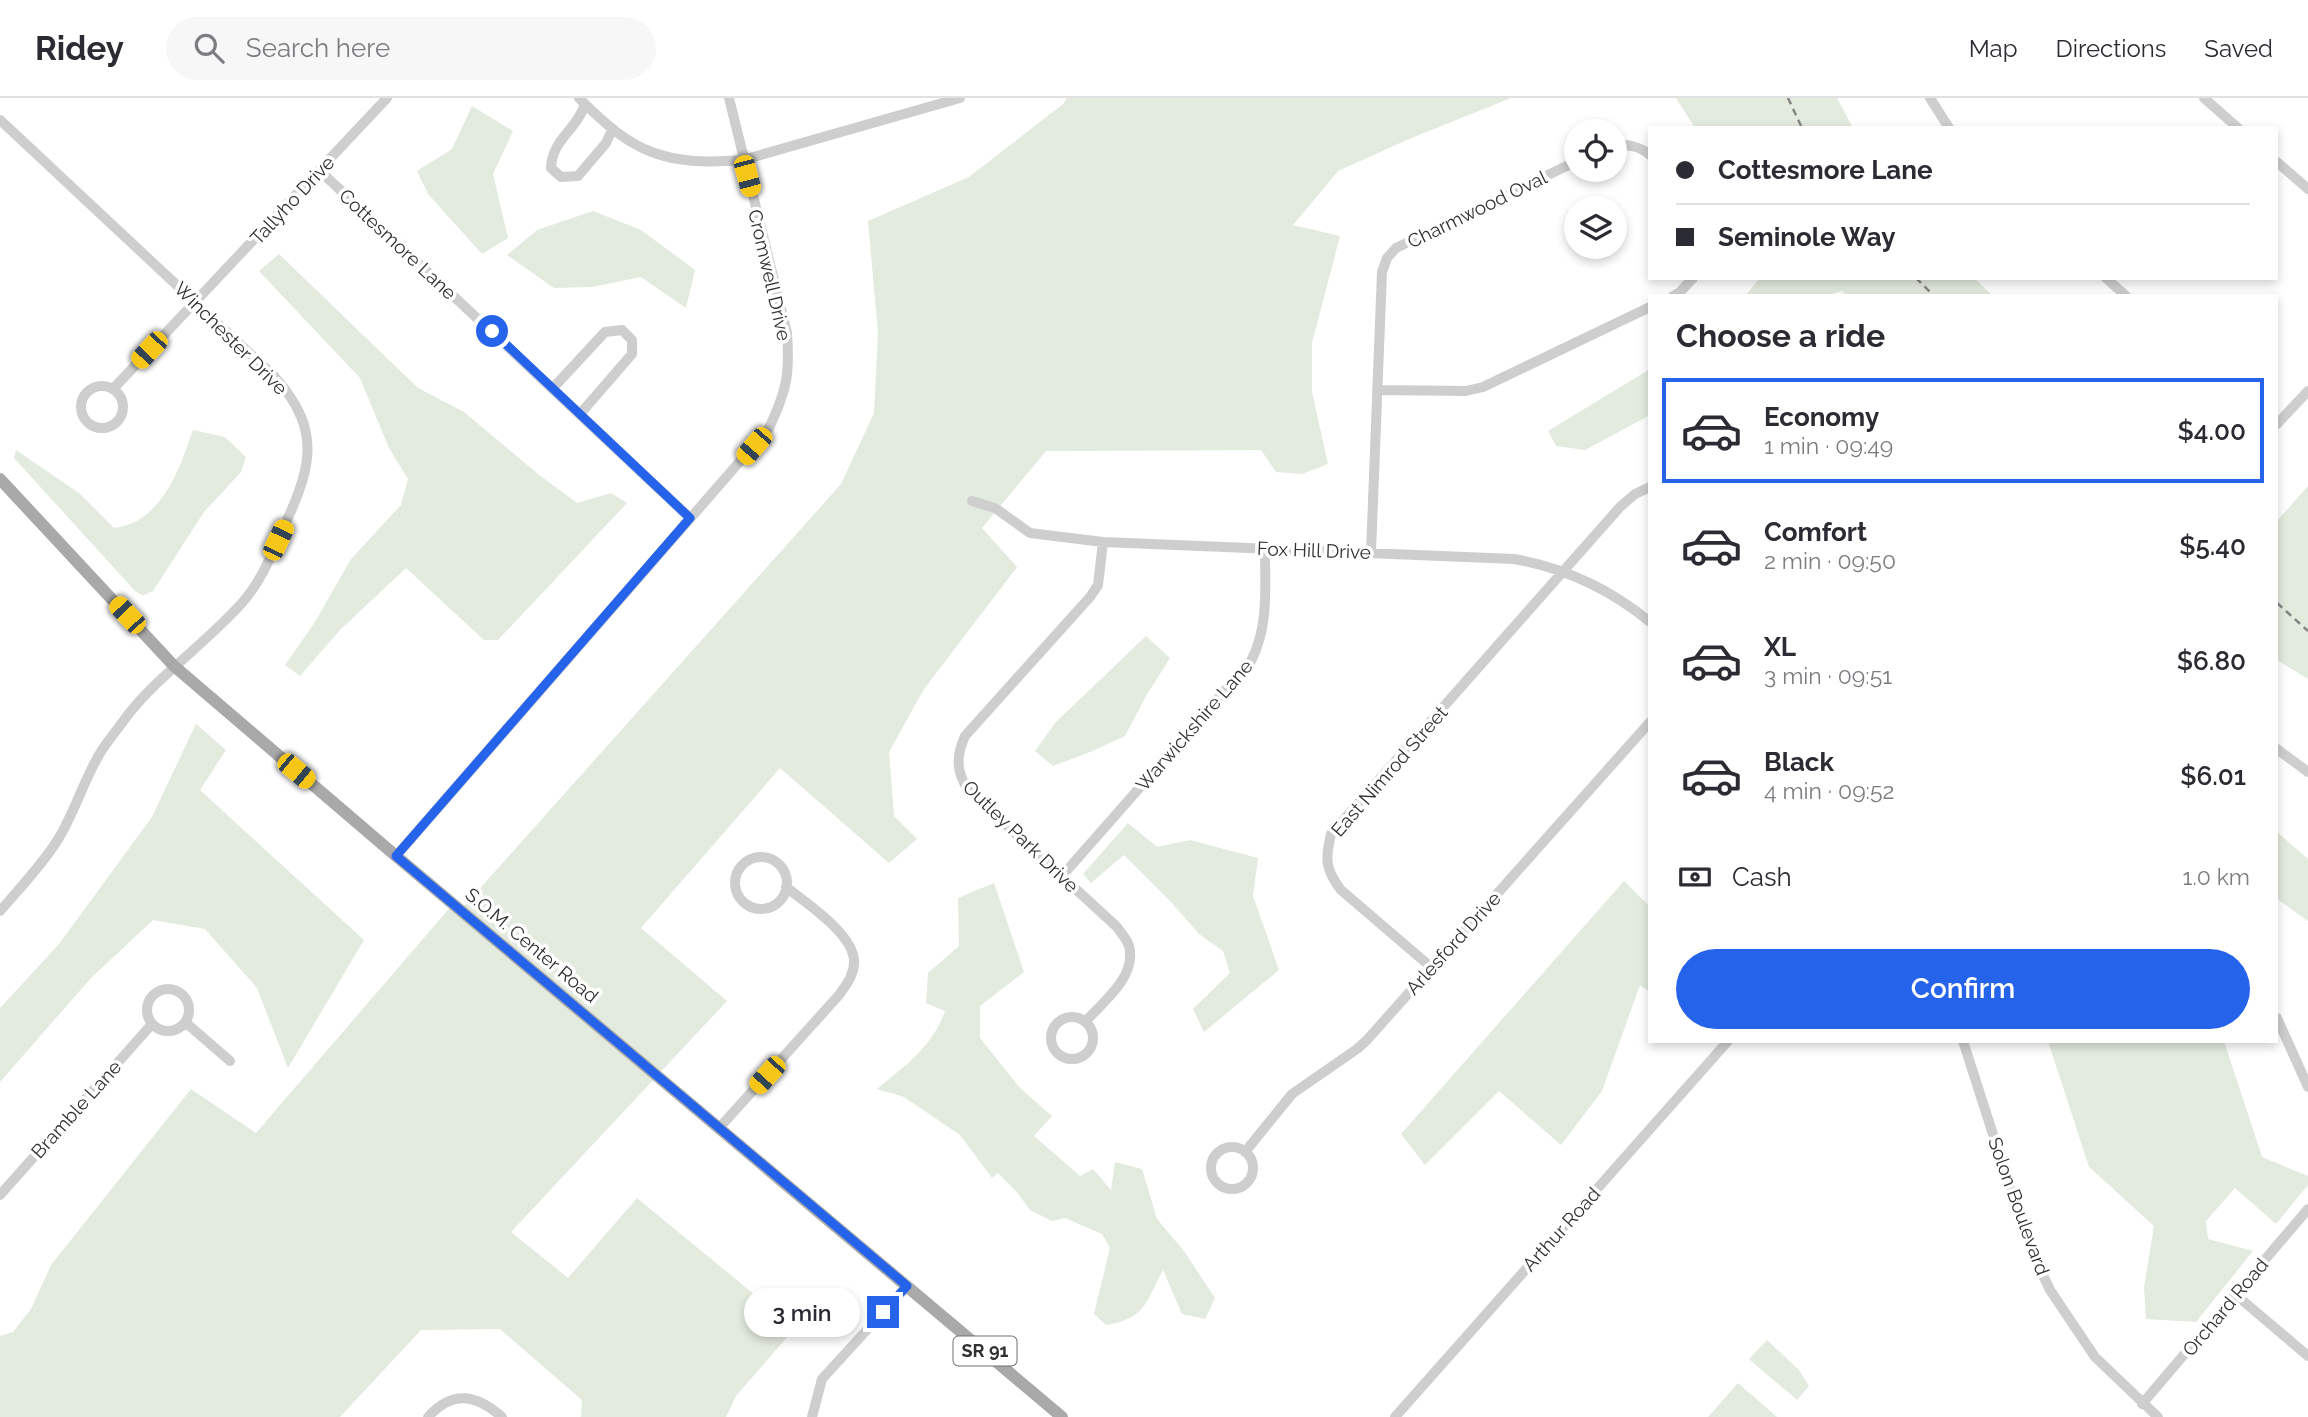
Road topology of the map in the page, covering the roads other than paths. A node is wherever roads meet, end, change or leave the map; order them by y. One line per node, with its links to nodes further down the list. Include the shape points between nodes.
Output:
1 (387, 98): 16 (street, Tallyho Drive)
2 (729, 98): 13 (street, Cromwell Drive)
3 (960, 98): 13 (street)
4 (1930, 98): 8 (street)
5 (2204, 98): 9 (street)
6 (582, 101): 10 (street); 10 (street, via 582,114 551,153 551,168 561,177 578,176)
7 (0, 120): 22 (street, Winchester Drive)
8 (1948, 126)
9 (2236, 126)
10 (612, 130): 13 (street, via 658,156 706,163)
11 (1627, 145): 12 (street)
12 (1648, 154)
13 (743, 160): 33 (street, Cromwell Drive, via 787,333 787,387 769,428)
14 (2278, 163): 17 (street)
15 (1564, 167): 26 (street, Charmwood Oval, via 1396,248 1387,258 1382,272)
16 (320, 171): 22 (street, Tallyho Drive); 24 (street, Cottesmore Lane)
17 (2308, 189)
18 (1691, 280): 20 (street)
19 (2108, 280): 21 (street)
20 (1676, 294)
21 (2124, 294)
22 (195, 302): 25 (street, Tallyho Drive); 39 (street, Winchester Drive, via 288,391 306,430 307,471 258,584)
23 (1648, 308): 26 (street, via 1483,387 1466,391)
24 (553, 388): 28 (street, Cottesmore Lane); 28 (street, via 605,332 622,330 632,340 632,355)
25 (113, 389)
26 (1377, 390): 36 (street, Charmwood Oval)
27 (2308, 390): 29 (street)
28 (579, 414): 33 (street, Cottesmore Lane)
29 (2278, 423)
30 (0, 479): 39 (main road, S.O.M. Center Road / SR 91)
31 (1648, 488): 37 (street, via 1620,507)
32 (972, 500): 34 (street, Fox Hill Drive, via 995,508 1030,533)
33 (690, 518): 43 (street, Cromwell Drive)
34 (1103, 542): 35 (street, Fox Hill Drive); 44 (street, Outley Park Drive, via 1098,585 1090,597 959,748 959,775 968,790)
35 (1265, 548): 36 (street, Fox Hill Drive); 44 (street, Warwickshire Lane, via 1264,628 1251,661)
36 (1371, 552): 37 (street, Fox Hill Drive, via 1514,559)
37 (1564, 572): 38 (street, Fox Hill Drive, via 1604,589); 47 (street, East Nimrod Street, via 1331,834 1326,856 1329,875)
38 (1648, 621)
39 (174, 666): 43 (main road, S.O.M. Center Road / SR 91); 46 (street, Winchester Drive, via 129,713 99,755 58,839)
40 (1648, 724): 47 (street, Arlesford Drive)
41 (2278, 750): 42 (street)
42 (2308, 772)
43 (396, 856): 56 (main road, S.O.M. Center Road / SR 91)
44 (1062, 876): 49 (street, Outley Park Drive, via 1129,944 1124,978)
45 (786, 887): 45 (street, via 783,870 770,859 753,858 736,876 741,900 755,908 772,906); 56 (street, via 849,942 854,960 850,979)
46 (0, 911)
47 (1432, 968): 57 (street, Arlesford Drive, via 1357,1049 1292,1094)
48 (2278, 1020): 55 (street)
49 (1086, 1021): 49 (street, via 1093,1033 1087,1052 1075,1059 1056,1052 1050,1039 1054,1025 1072,1016)
50 (186, 1022): 51 (street, via 169,1031); 51 (street, via 189,1008 183,995 163,989 148,1003); 54 (street)
51 (152, 1024): 58 (street, Bramble Lane)
52 (1726, 1043): 68 (street, Arthur Road)
53 (1964, 1043): 63 (street, Solon Boulevard, via 2017,1209 2050,1290 2095,1357)
54 (230, 1061)
55 (2308, 1087)
56 (720, 1127): 60 (main road, S.O.M. Center Road / SR 91)
57 (1245, 1152)
58 (0, 1195)
59 (2308, 1209): 61 (street, Orchard Road)
60 (907, 1286): 66 (street, via 822,1380); 67 (main road, S.O.M. Center Road / SR 91)
61 (2236, 1295): 62 (street); 63 (street, Orchard Road)
62 (2308, 1356)
63 (2142, 1404): 69 (street, Solon Boulevard)
64 (428, 1417): 65 (street, via 448,1400 464,1398 490,1406)
65 (502, 1417)
66 (812, 1417)
67 (1062, 1417)
68 (1395, 1417)
69 (2158, 1417)

